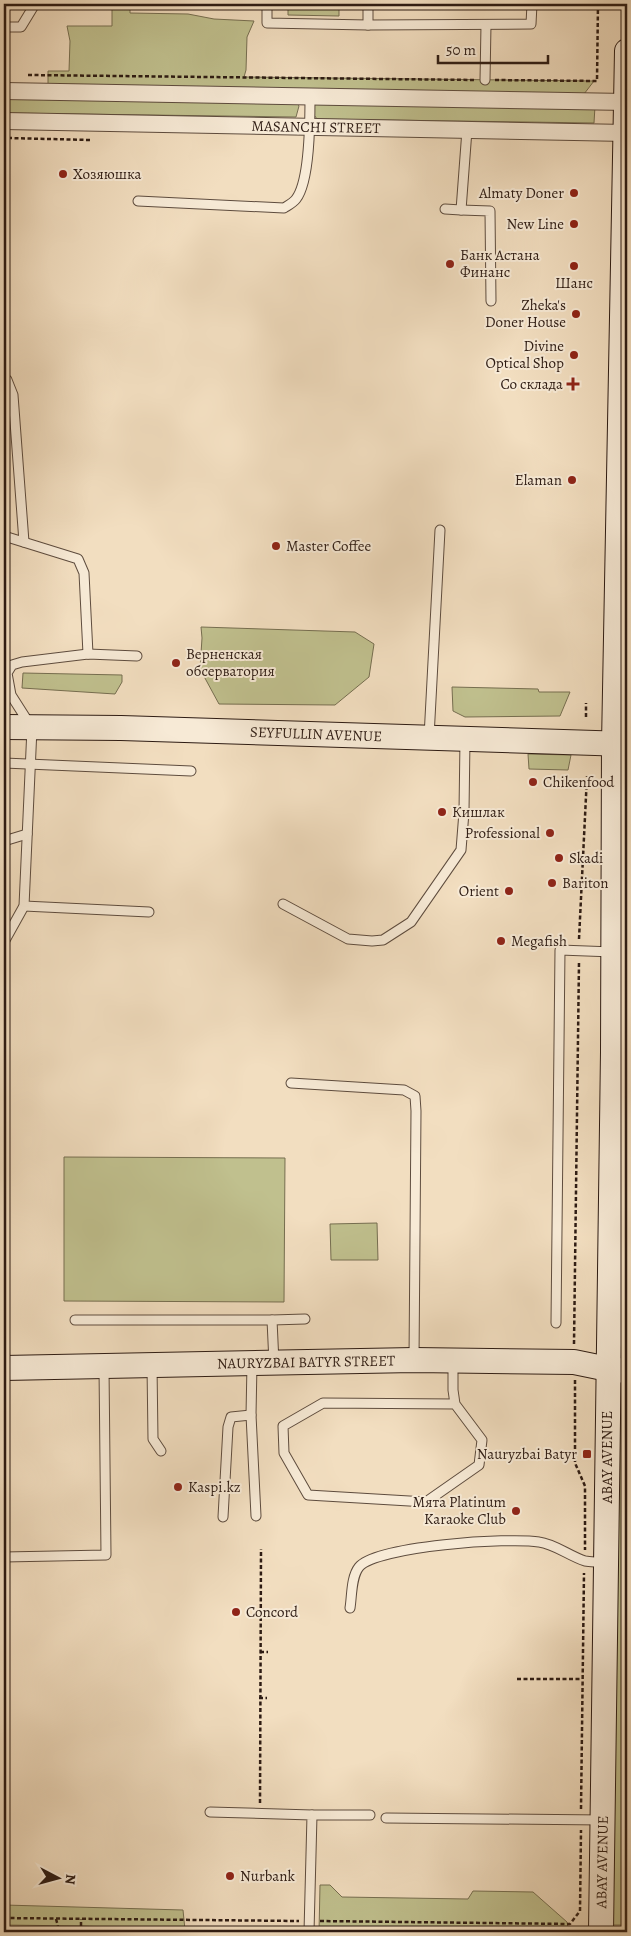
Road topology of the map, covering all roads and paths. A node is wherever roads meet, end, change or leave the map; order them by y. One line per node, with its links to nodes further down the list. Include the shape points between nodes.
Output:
1 (35, 4): 8 (lane, via 21,27)
2 (267, 4): 6 (lane, via 267,23)
3 (368, 4): 6 (lane)
4 (532, 4): 7 (lane, via 531,24)
5 (598, 4): 11 (path, via 597,81)
6 (368, 25): 7 (lane)
7 (486, 25): 11 (lane)
8 (4, 27)
9 (627, 51): 14 (main road, ABAY AVENUE)
10 (23, 74): 11 (path)
11 (485, 80)
12 (4, 91): 13 (street, MASANCHI STREET)
13 (310, 96): 14 (street, MASANCHI STREET); 16 (lane)
14 (627, 102): 18 (main road, ABAY AVENUE)
15 (4, 121): 16 (street, MASANCHI STREET)
16 (309, 127): 17 (street, MASANCHI STREET); 21 (lane, via 304,184 296,200 284,208)
17 (467, 130): 18 (street, MASANCHI STREET); 23 (lane)
18 (627, 133): 37 (main road, ABAY AVENUE)
19 (4, 138): 20 (path)
20 (91, 140)
21 (138, 201)
22 (445, 210): 23 (lane)
23 (461, 210): 24 (lane, via 490,211)
24 (491, 301)
25 (4, 377): 28 (lane, via 13,395)
26 (440, 530): 35 (lane)
27 (4, 536): 28 (lane)
28 (24, 542): 29 (lane, via 78,559 84,573)
29 (88, 654): 30 (lane); 34 (lane, via 12,665 6,678 10,695)
30 (137, 656)
31 (586, 703): 32 (path)
32 (586, 716)
33 (4, 727): 34 (main road, SEYFULLIN AVENUE)
34 (32, 728): 35 (main road, SEYFULLIN AVENUE); 38 (lane)
35 (429, 737): 36 (main road, SEYFULLIN AVENUE)
36 (465, 738): 37 (main road, SEYFULLIN AVENUE); 43 (lane, via 461,850 412,922 384,940 348,939)
37 (620, 744): 47 (main road, ABAY AVENUE)
38 (31, 763): 39 (lane); 40 (lane); 41 (lane)
39 (4, 764)
40 (191, 770)
41 (27, 834): 42 (lane); 44 (lane)
42 (4, 841)
43 (283, 904)
44 (24, 906): 45 (lane); 46 (lane)
45 (149, 912)
46 (4, 942)
47 (613, 952): 52 (lane, via 560,950); 59 (main road, ABAY AVENUE)
48 (291, 1083): 53 (lane, via 404,1090 414,1096)
49 (305, 1319): 51 (lane)
50 (75, 1320): 51 (lane)
51 (272, 1320): 55 (lane)
52 (556, 1323)
53 (414, 1360): 54 (main road, NAURYZBAI BATYR STREET); 55 (main road, NAURYZBAI BATYR STREET)
54 (454, 1360): 59 (main road, NAURYZBAI BATYR STREET, via 574,1362); 60 (lane)
55 (263, 1364): 57 (main road, NAURYZBAI BATYR STREET); 61 (lane)
56 (104, 1366): 57 (main road, NAURYZBAI BATYR STREET); 58 (main road, NAURYZBAI BATYR STREET); 66 (lane, via 106,1555)
57 (152, 1366): 62 (lane, via 152,1431)
58 (4, 1368)
59 (618, 1370): 67 (main road, ABAY AVENUE)
60 (455, 1404): 60 (lane, via 482,1440 479,1465 426,1502 308,1495 284,1453 283,1426 323,1403)
61 (251, 1415): 63 (lane); 64 (lane, via 231,1416)
62 (161, 1451)
63 (256, 1516)
64 (222, 1517)
65 (261, 1549): 69 (path)
66 (4, 1557)
67 (607, 1564): 68 (lane, via 585,1561 540,1542 467,1542 385,1554 360,1566 354,1579); 82 (main road, ABAY AVENUE)
68 (350, 1608)
69 (261, 1652): 70 (path); 72 (path); 75 (path)
70 (268, 1652)
71 (254, 1676): 72 (path)
72 (259, 1676): 75 (path)
73 (517, 1679): 74 (path)
74 (582, 1680)
75 (260, 1698): 76 (path); 78 (path)
76 (268, 1698)
77 (210, 1812): 78 (lane)
78 (260, 1813): 79 (lane)
79 (312, 1815): 80 (lane); 86 (lane)
80 (370, 1815)
81 (386, 1818): 82 (lane)
82 (603, 1820): 91 (main road, ABAY AVENUE)
83 (4, 1918): 84 (path)
84 (56, 1919): 85 (path); 88 (path)
85 (82, 1919): 86 (path); 89 (path)
86 (310, 1921): 87 (path); 90 (lane)
87 (570, 1924)
88 (58, 1926)
89 (81, 1926)
90 (309, 1932)
91 (601, 1932)

